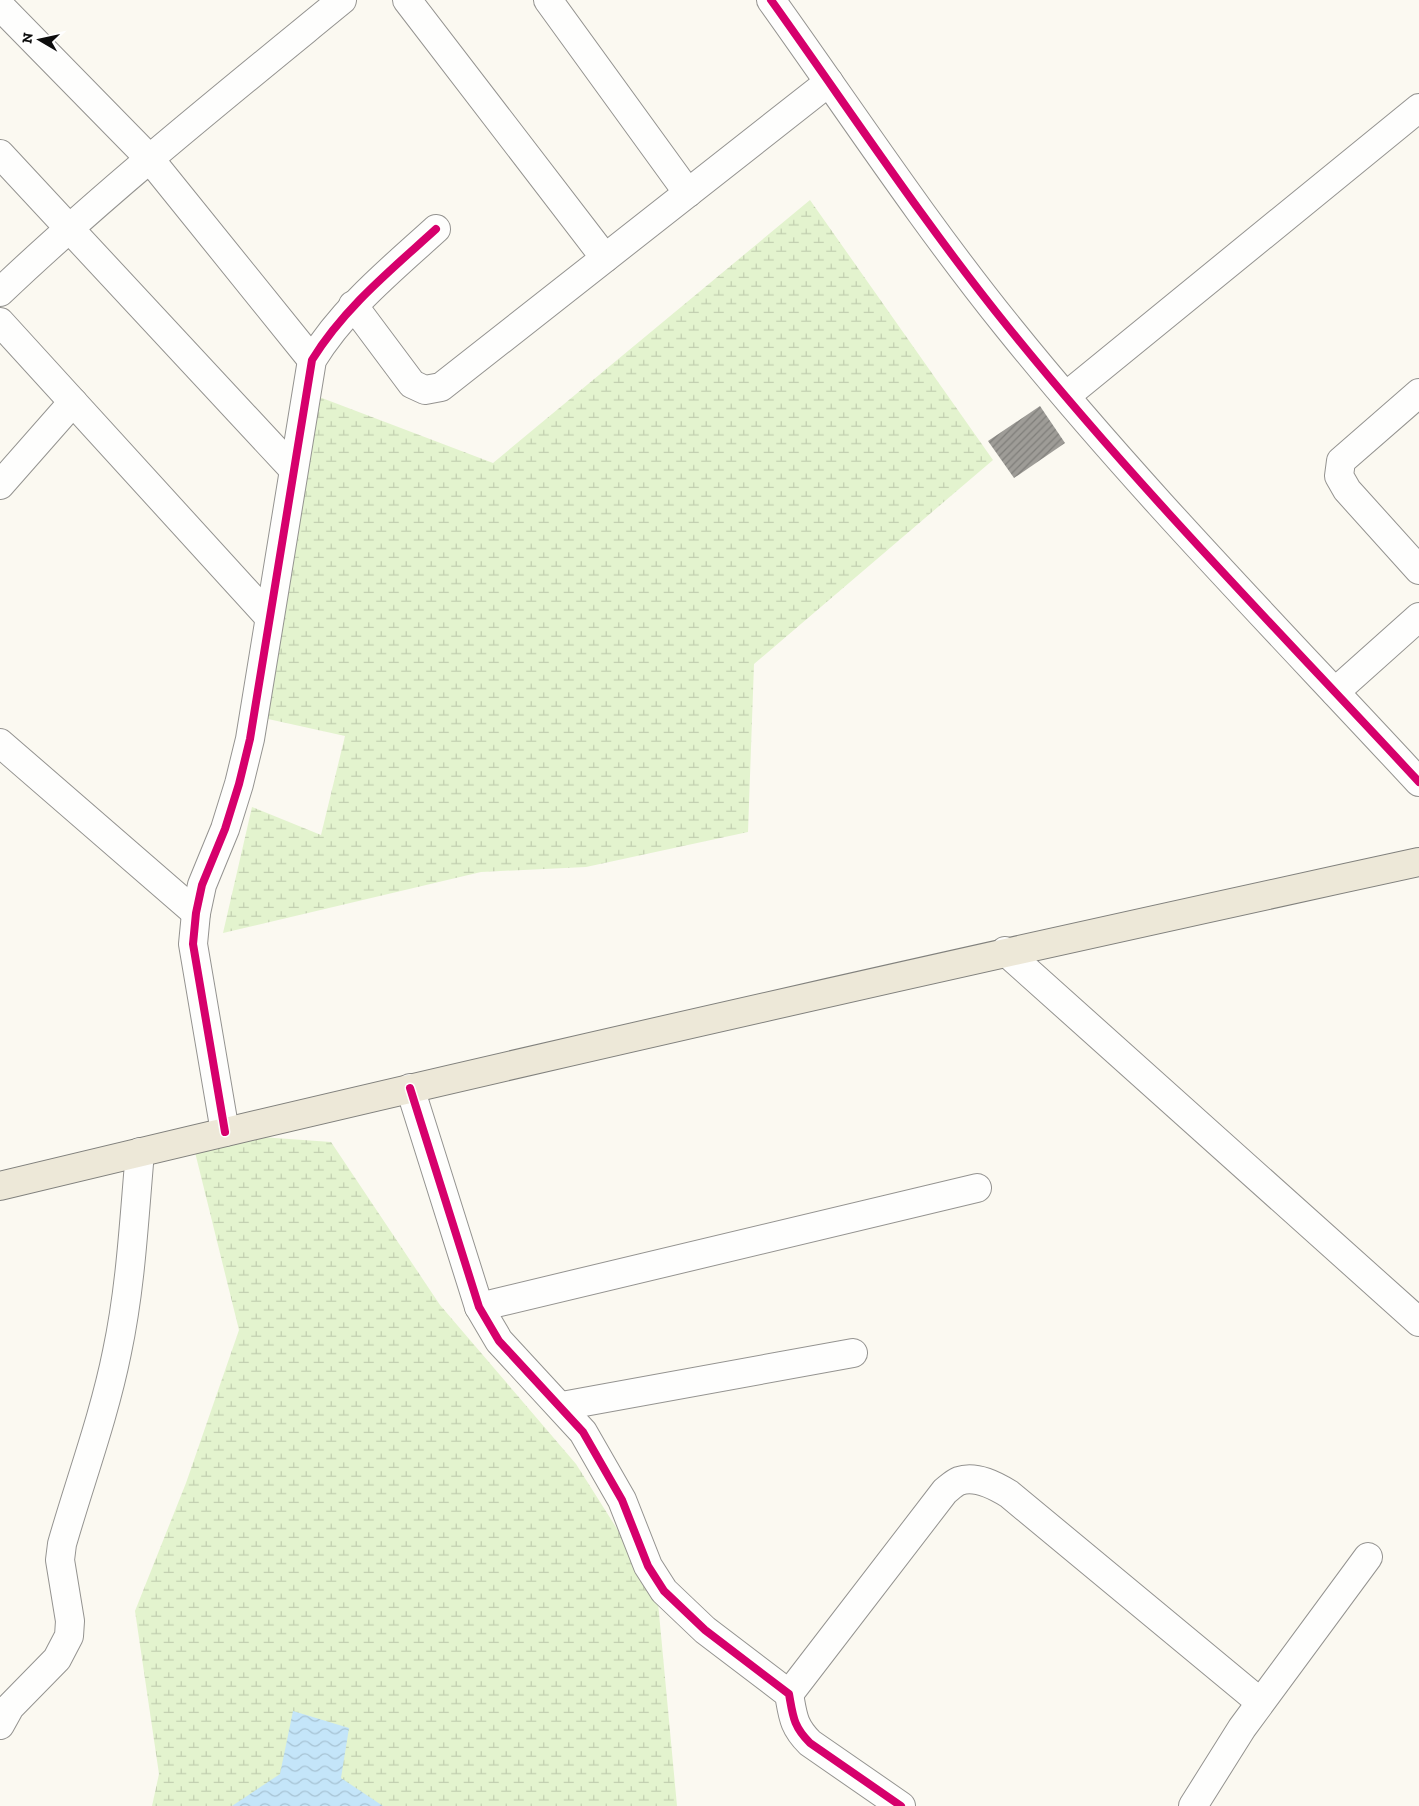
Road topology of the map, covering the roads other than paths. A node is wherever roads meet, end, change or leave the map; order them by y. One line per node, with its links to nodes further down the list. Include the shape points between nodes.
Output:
1 (342, 0): 9 (street)
2 (407, 0): 13 (street)
3 (548, 0): 10 (street)
4 (771, 0): 6 (street)
5 (0, 6): 9 (street)
6 (829, 82): 10 (street); 19 (street, via 966,273)
7 (1419, 108): 19 (street)
8 (0, 154): 11 (street)
9 (149, 158): 11 (street); 17 (street)
10 (688, 193): 13 (street)
11 (69, 226): 14 (street); 21 (street)
12 (436, 229): 15 (street)
13 (604, 258): 15 (street, via 441,387 425,390 412,384 400,371)
14 (0, 292)
15 (352, 305): 17 (street)
16 (0, 322): 20 (street)
17 (312, 360): 21 (street)
18 (1419, 393): 23 (street, via 1341,461 1339,476 1347,490)
19 (1066, 396): 26 (street, via 1104,442)
20 (73, 402): 22 (street); 24 (street)
21 (294, 469): 24 (street)
22 (0, 485)
23 (1419, 570)
24 (270, 617): 30 (street, via 250,739 239,784 202,884)
25 (1419, 617): 26 (street)
26 (1335, 692): 28 (street)
27 (0, 743): 30 (street)
28 (1419, 782)
29 (1419, 862): 31 (main road)
30 (196, 913): 33 (street, via 193,944 197,978)
31 (1006, 952): 32 (main road); 38 (street)
32 (410, 1088): 33 (main road); 37 (street)
33 (225, 1132): 34 (main road)
34 (140, 1152): 35 (main road); 44 (street, via 128,1288 117,1354 62,1544 60,1560 70,1622 69,1636 57,1659 10,1707)
35 (0, 1186)
36 (977, 1188): 37 (street)
37 (479, 1307): 40 (street, via 499,1341)
38 (1419, 1322)
39 (852, 1353): 40 (street)
40 (562, 1406): 42 (street, via 583,1432 622,1500 648,1566 664,1591 705,1630)
41 (1368, 1557): 43 (street)
42 (789, 1694): 43 (street, via 945,1491 959,1481 976,1480 993,1484 1009,1494); 45 (street, via 798,1731 810,1743)
43 (1260, 1702): 46 (street)
44 (0, 1726)
45 (901, 1806)
46 (1193, 1806)

